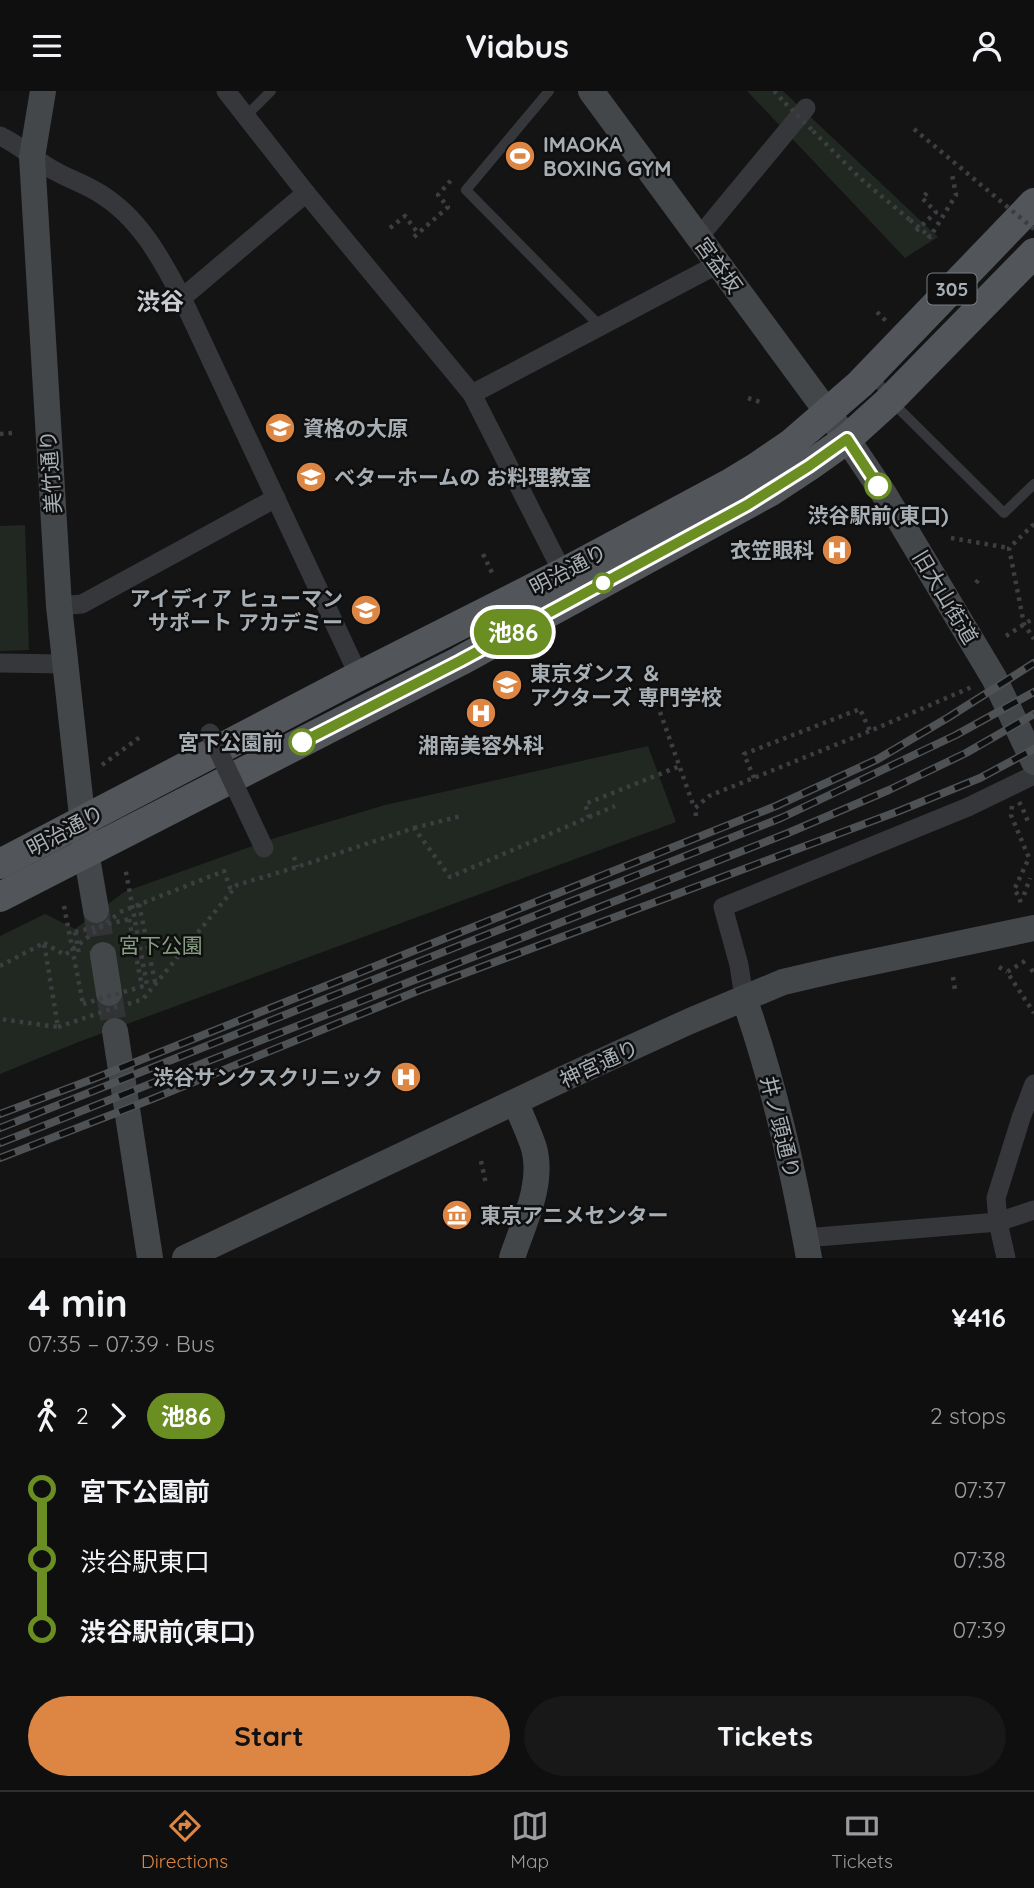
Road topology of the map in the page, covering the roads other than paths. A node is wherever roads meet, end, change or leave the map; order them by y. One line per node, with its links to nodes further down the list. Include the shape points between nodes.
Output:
1 (43, 91): 9 (street, 美竹通り)
2 (226, 91): 7 (street)
3 (271, 91): 7 (lane)
4 (549, 91): 16 (lane, via 466,190)
5 (591, 91): 12 (street, 宮益坂)
6 (806, 108): 12 (street)
7 (246, 116): 10 (street)
8 (0, 136): 9 (street)
9 (32, 157): 15 (street, via 126,212); 25 (street, 美竹通り)
10 (306, 193): 15 (street); 18 (street)
11 (1034, 203): 17 (main road, 明治通り / 305)
12 (699, 237): 14 (street, 宮益坂)
13 (1034, 253): 19 (main road, 明治通り / 305)
14 (719, 264): 16 (street); 20 (street, 宮益坂)
15 (182, 298): 23 (street)
16 (601, 327): 18 (street)
17 (872, 372): 19 (lane); 20 (main road, 明治通り / 305)
18 (472, 394): 24 (street)
19 (890, 400): 21 (main road, 明治通り / 305); 22 (lane, via 1004,513)
20 (828, 414): 21 (street, 宮益坂); 24 (main road, 明治通り / 305, via 729,484)
21 (847, 439): 30 (street, 旧大山街道, via 994,678); 34 (main road, 明治通り / 305, via 747,505 460,661)
22 (1034, 484)
23 (276, 498): 25 (street, via 82,604); 28 (street)
24 (563, 573): 28 (main road, 明治通り / 305)
25 (59, 606): 27 (street, 美竹通り)
26 (0, 663): 27 (street)
27 (65, 664): 32 (street, 美竹通り)
28 (359, 676): 32 (main road, 明治通り / 305)
29 (211, 733): 33 (street, bridge)
30 (1034, 762)
31 (1034, 775): 40 (street, via 968,807 723,907)
32 (82, 820): 34 (street, 美竹通り); 35 (main road, 明治通り / 305)
33 (264, 848)
34 (86, 852): 36 (main road, 明治通り / 305); 37 (street, 美竹通り)
35 (0, 864)
36 (0, 897)
37 (112, 912)
38 (1034, 928): 40 (street, 神宮通り, via 828,971)
39 (103, 955): 46 (street)
40 (744, 998): 42 (street, 神宮通り); 45 (street, 井ノ頭通り, via 784,1132)
41 (1034, 1084): 44 (street, via 996,1198)
42 (516, 1102): 47 (street, 神宮通り); 48 (street, via 534,1149 536,1174)
43 (1034, 1210): 44 (street)
44 (998, 1222): 45 (street); 49 (street)
45 (807, 1248)
46 (150, 1258)
47 (185, 1258)
48 (512, 1258)
49 (1006, 1258)

